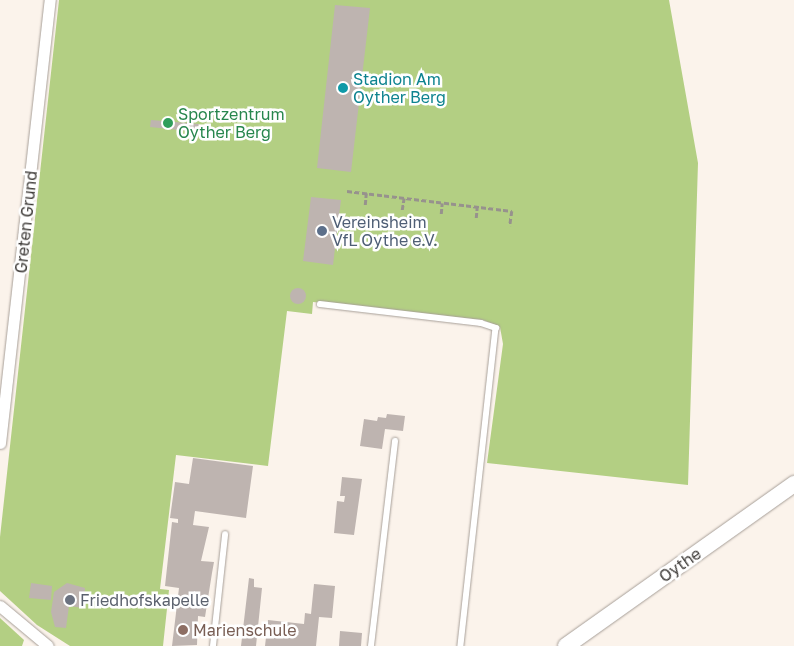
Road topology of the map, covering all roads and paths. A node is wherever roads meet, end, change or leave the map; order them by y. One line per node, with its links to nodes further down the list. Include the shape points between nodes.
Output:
1 (50, 0): 14 (street, Greten Grund)
2 (347, 191): 3 (path)
3 (366, 194): 4 (path); 6 (path)
4 (404, 198): 5 (path); 8 (path)
5 (442, 202): 7 (path); 9 (path)
6 (365, 205)
7 (477, 206): 10 (path); 11 (path, via 512,211)
8 (402, 210)
9 (441, 214)
10 (476, 218)
11 (510, 226)
12 (320, 304): 21 (lane, via 481,322 496,328)
13 (395, 441): 20 (lane)
14 (0, 443)
15 (794, 484): 22 (main road, Oythe)
16 (225, 535): 19 (lane)
17 (0, 606): 18 (street)
18 (48, 646)
19 (213, 646)
20 (372, 646)
21 (461, 646)
22 (566, 646)

